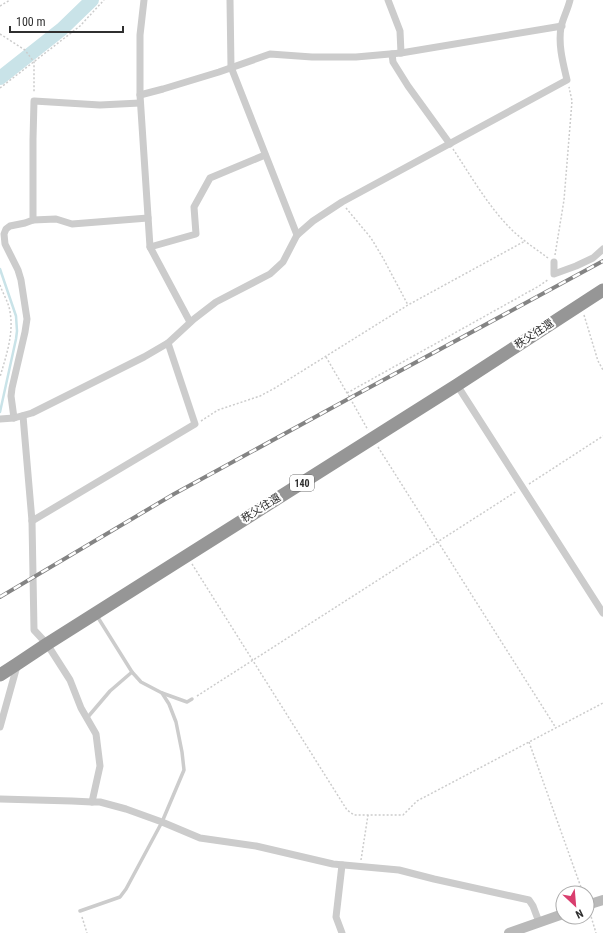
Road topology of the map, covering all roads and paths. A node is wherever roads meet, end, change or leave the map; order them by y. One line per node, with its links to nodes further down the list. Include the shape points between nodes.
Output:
1 (10, 0): 7 (path)
2 (104, 0): 12 (path, via 80,26)
3 (144, 0): 16 (street, via 140,35)
4 (230, 0): 13 (street)
5 (388, 0): 10 (street, via 400,31)
6 (570, 0): 8 (street)
7 (0, 6)
8 (562, 26): 10 (street); 14 (street, via 560,40)
9 (0, 34): 12 (path, via 25,50)
10 (401, 52): 11 (street)
11 (392, 54): 13 (street, via 356,58 270,54); 19 (street, via 393,62 408,86)
12 (34, 62): 15 (path); 17 (path)
13 (231, 67): 16 (street); 20 (street)
14 (567, 80): 19 (street); 28 (path, via 572,101 564,200)
15 (0, 88)
16 (140, 95): 18 (street)
17 (34, 101): 18 (street, via 100,105); 23 (street)
18 (140, 102): 22 (street)
19 (450, 144): 21 (street); 25 (path, via 498,215)
20 (265, 155): 24 (street); 26 (street, via 210,178 194,207 196,234)
21 (342, 202): 24 (street); 33 (path, via 371,238)
22 (148, 218): 23 (street, via 72,224 56,219); 26 (street)
23 (33, 220): 42 (street, via 10,226 4,234 4,244 21,280 27,319 12,388)
24 (297, 235): 34 (street, via 282,262 270,274 216,302)
25 (525, 241): 28 (path); 33 (path)
26 (150, 247): 34 (street)
27 (603, 249): 29 (street, via 594,258)
28 (554, 262): 29 (street)
29 (554, 274): 40 (path, via 539,286)
30 (0, 285): 38 (path, via 11,320 10,340)
31 (603, 290): 32 (highway, 秩父往還 / 140)
32 (581, 304): 37 (path); 39 (highway, 秩父往還 / 140)
33 (408, 305): 36 (path)
34 (190, 322): 35 (street)
35 (168, 343): 41 (street, via 144,358); 44 (street)
36 (326, 357): 40 (path); 44 (path, via 260,396 218,410)
37 (603, 370)
38 (0, 377)
39 (457, 384): 46 (highway, 秩父往還 / 140); 47 (street)
40 (347, 393): 46 (path)
41 (23, 416): 42 (street); 48 (street)
42 (14, 418): 43 (street)
43 (0, 419)
44 (195, 424): 48 (street)
45 (603, 436): 47 (path)
46 (372, 438): 49 (path); 50 (highway, 秩父往還 / 140)
47 (523, 487): 49 (path); 52 (street)
48 (32, 521): 53 (street, via 34,630)
49 (438, 541): 54 (path); 63 (path)
50 (187, 556): 51 (highway, 秩父往還 / 140); 54 (path)
51 (95, 613): 53 (highway, 秩父往還 / 140); 56 (lane)
52 (603, 613)
53 (47, 644): 55 (highway, 秩父往還 / 140); 61 (street, via 70,680)
54 (253, 660): 59 (path); 67 (path, via 347,810 354,815)
55 (17, 664): 57 (highway, 秩父往還 / 140); 62 (street)
56 (132, 672): 58 (lane, via 141,682); 61 (lane, via 110,691)
57 (0, 674)
58 (162, 693): 59 (lane, via 187,702); 68 (lane, via 176,722 184,770)
59 (192, 699)
60 (603, 703): 63 (path)
61 (87, 718): 66 (street, via 96,734 100,766)
62 (0, 727)
63 (556, 728): 64 (path)
64 (529, 742): 67 (path, via 417,801 403,814); 71 (path)
65 (0, 799): 66 (street)
66 (92, 802): 68 (street, via 126,809)
67 (368, 815): 70 (path)
68 (162, 822): 69 (street, via 200,838 256,846); 72 (lane, via 120,897)
69 (342, 865): 70 (street); 76 (street, via 336,917)
70 (360, 866): 74 (street, via 399,870 529,900)
71 (580, 885)
72 (80, 911): 75 (path)
73 (555, 917): 74 (street)
74 (539, 922): 77 (street)
75 (87, 933)
76 (342, 933)
77 (509, 933)

